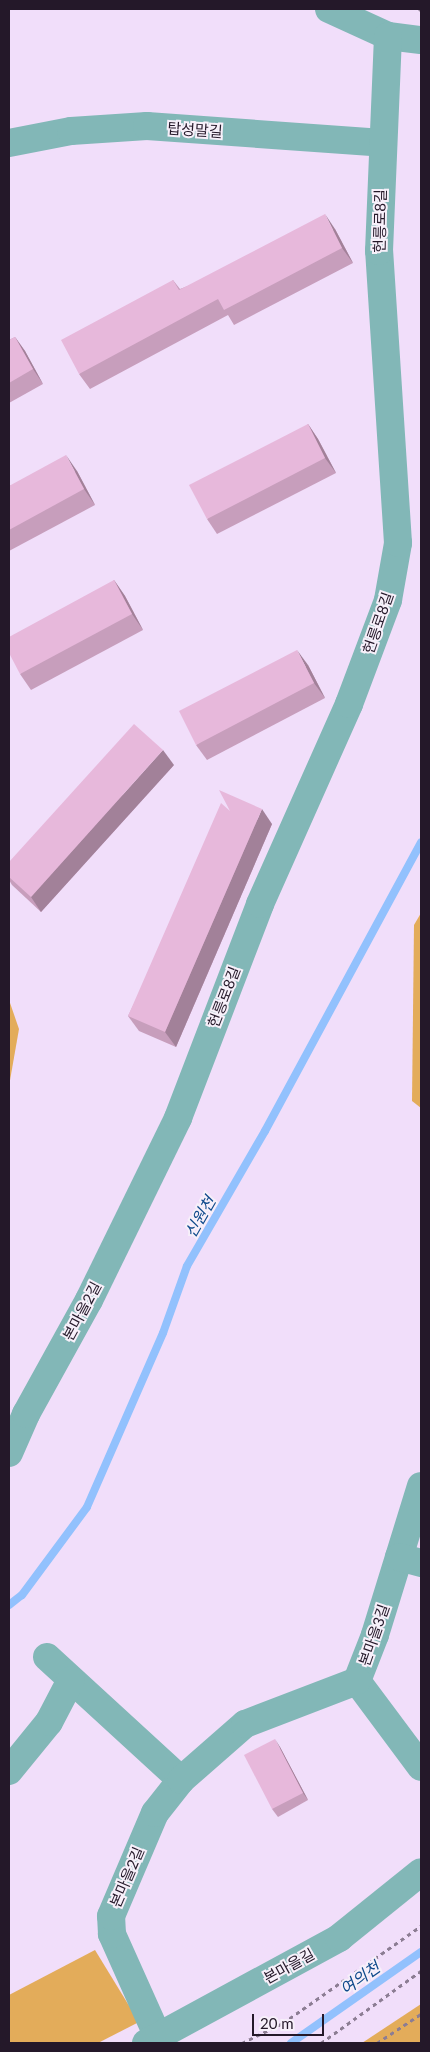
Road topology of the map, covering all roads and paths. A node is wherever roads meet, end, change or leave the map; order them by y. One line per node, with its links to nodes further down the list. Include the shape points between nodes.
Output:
1 (330, 9): 2 (street)
2 (388, 36): 3 (street); 5 (street, 헌릉로8길)
3 (421, 40)
4 (9, 143): 5 (street, 탑성말길, via 71,131 147,126)
5 (382, 143): 6 (street, 헌릉로8길, via 379,251 398,543 388,600 349,704 260,904 178,1118)
6 (152, 1166): 7 (street, 본마을2길, via 89,1300 26,1414)
7 (9, 1453)
8 (421, 1486): 9 (street, 본마을3길)
9 (410, 1560): 12 (street, 본마을3길)
10 (47, 1657): 11 (street)
11 (71, 1680): 14 (street, via 49,1722); 15 (street)
12 (357, 1681): 13 (street, 본마을3길); 15 (street, 본마을2길, via 245,1724)
13 (421, 1767)
14 (9, 1772)
15 (182, 1780): 20 (street, 본마을2길, via 155,1813 111,1916 112,1934)
16 (421, 1872): 20 (street, 본마을길, via 339,1938)
17 (421, 1926): 21 (path, via 283,2024)
18 (421, 1971): 22 (path)
19 (421, 2014): 23 (path)
20 (152, 2040)
21 (242, 2043)
22 (321, 2043)
23 (378, 2043)

